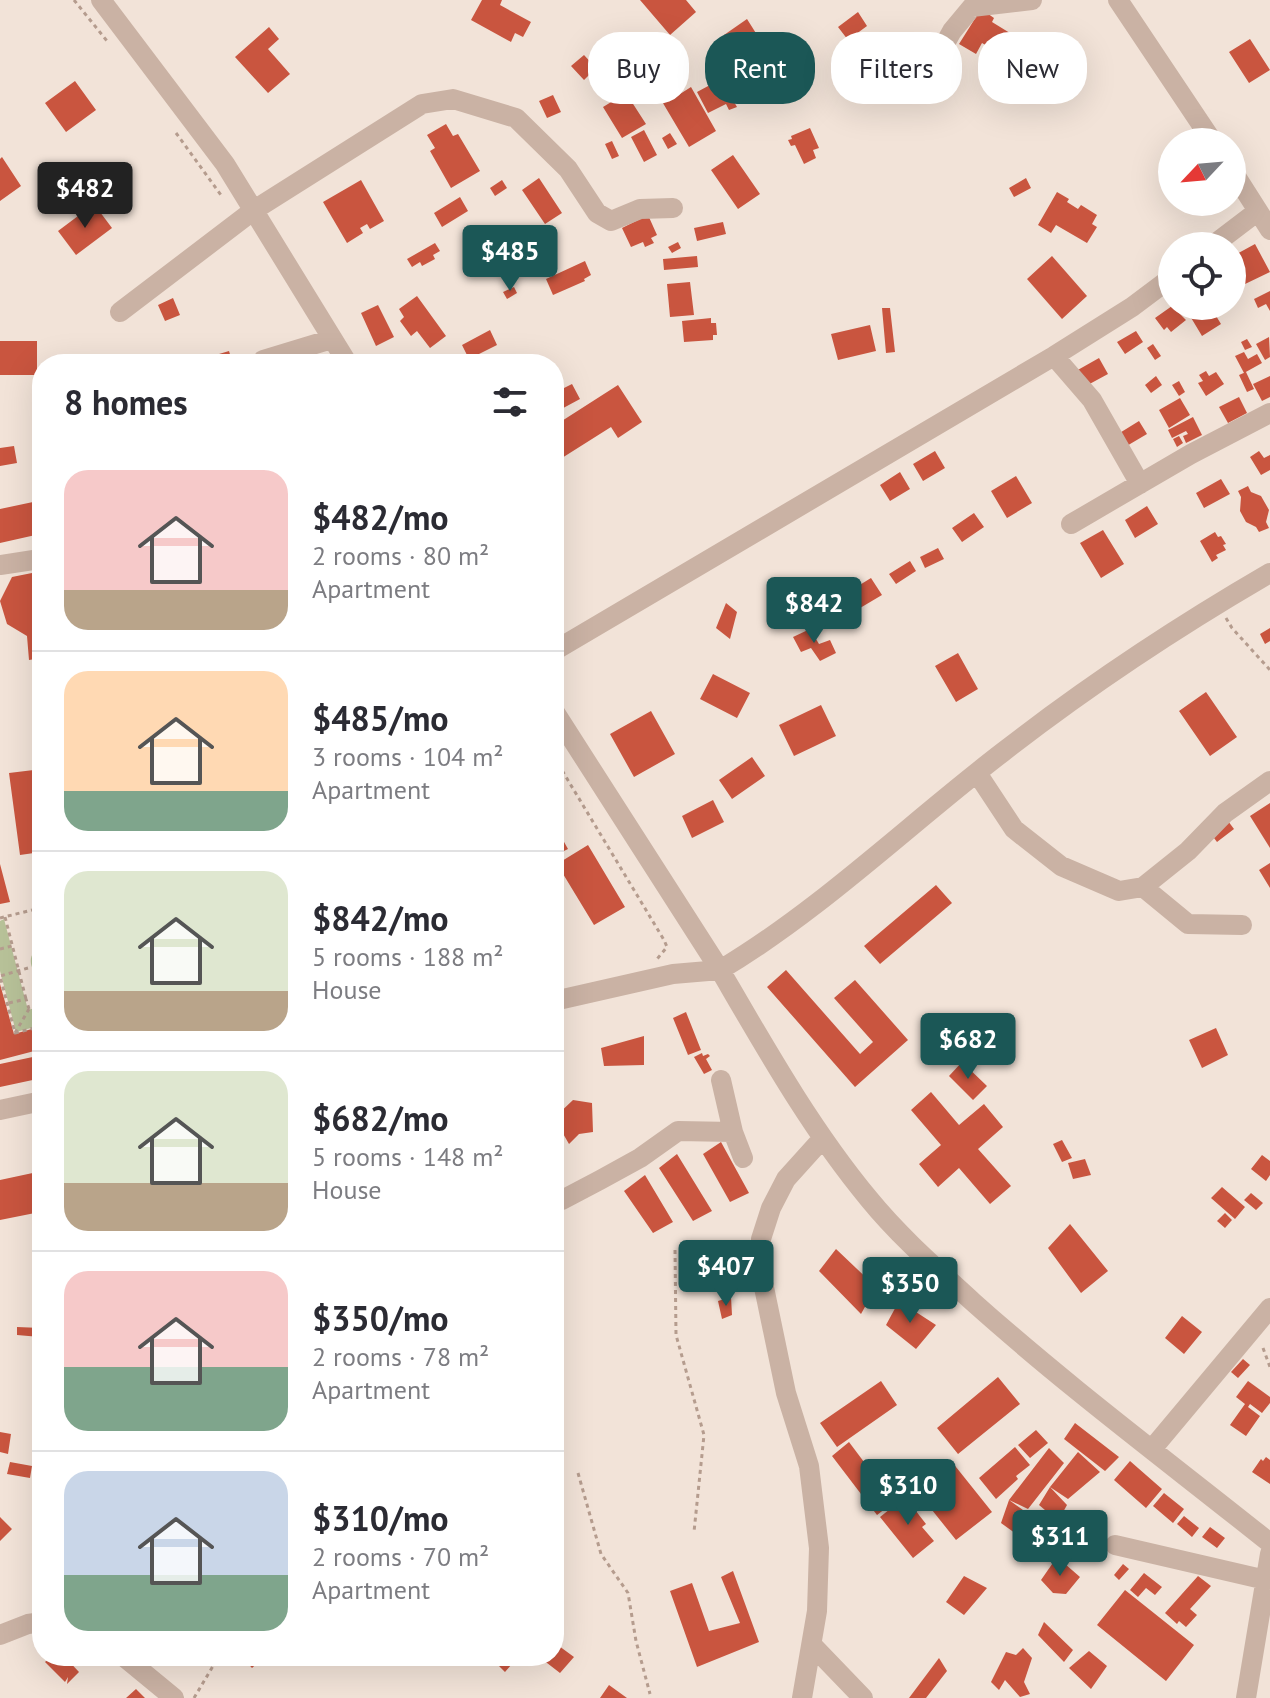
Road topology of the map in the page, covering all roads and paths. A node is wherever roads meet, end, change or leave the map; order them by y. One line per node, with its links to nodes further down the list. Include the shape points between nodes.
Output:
1 (74, 0): 6 (path)
2 (101, 0): 12 (street, via 225,164)
3 (1032, 0): 5 (street, via 972,7)
4 (1118, 0): 8 (street)
5 (951, 32)
6 (110, 45)
7 (173, 128): 12 (path)
8 (1204, 128)
9 (1246, 192): 11 (street)
10 (673, 208): 12 (street, via 640,209 611,221 597,213 568,169 516,118 453,99 422,104)
11 (1258, 211): 13 (street); 14 (street)
12 (246, 216): 16 (street); 17 (street)
13 (1270, 230)
14 (1230, 232)
15 (1158, 288): 20 (street)
16 (120, 312)
17 (332, 339): 18 (street); 19 (street)
18 (283, 354)
19 (342, 354)
20 (1054, 356): 22 (street, via 1092,400); 28 (street)
21 (1270, 413): 22 (street)
22 (1140, 484): 23 (street)
23 (1071, 524)
24 (32, 560): 25 (street)
25 (0, 565)
26 (1270, 573): 27 (street)
27 (1218, 604): 29 (path); 31 (street, via 1107,674)
28 (564, 645)
29 (1270, 670)
30 (564, 727): 44 (street)
31 (977, 773): 34 (street, via 1014,829 1061,866 1119,891); 44 (street, via 769,941)
32 (564, 774): 42 (path, via 664,940 667,947)
33 (1270, 781): 34 (street, via 1225,813)
34 (1143, 887): 37 (street, via 1188,924)
35 (32, 910): 36 (path)
36 (2, 917): 38 (path)
37 (1242, 925)
38 (8, 930): 39 (path); 40 (path)
39 (0, 933)
40 (12, 946): 41 (path); 45 (path)
41 (0, 949)
42 (657, 959)
43 (28, 968): 45 (path)
44 (720, 970): 47 (street, via 673,974); 57 (street)
45 (19, 971): 46 (path); 48 (path, via 0,976)
46 (26, 999): 48 (path); 50 (path)
47 (564, 999)
48 (7, 1003): 52 (path)
49 (32, 1008): 50 (path)
50 (29, 1009): 52 (path)
51 (32, 1029): 52 (path)
52 (15, 1033)
53 (721, 1080): 56 (street)
54 (32, 1103): 55 (street)
55 (0, 1110)
56 (733, 1132): 58 (street); 59 (street, via 678,1131)
57 (823, 1138): 62 (street, via 869,1200 914,1248 1072,1389); 71 (street, via 786,1179 761,1239 761,1273 786,1393 809,1466 819,1548)
58 (743, 1158)
59 (564, 1199)
60 (675, 1250): 64 (path, via 676,1335 704,1435)
61 (1270, 1308): 62 (street)
62 (1152, 1449): 65 (street)
63 (578, 1473): 74 (path, via 601,1554 628,1593)
64 (694, 1532)
65 (1270, 1543)
66 (1115, 1545): 68 (street)
67 (1270, 1554): 68 (street)
68 (1266, 1580): 79 (street)
69 (32, 1623): 70 (street)
70 (0, 1635)
71 (812, 1645): 77 (street); 78 (street)
72 (135, 1666): 75 (street)
73 (213, 1666): 76 (path)
74 (650, 1694)
75 (174, 1698)
76 (194, 1698)
77 (802, 1698)
78 (863, 1698)
79 (1246, 1698)

